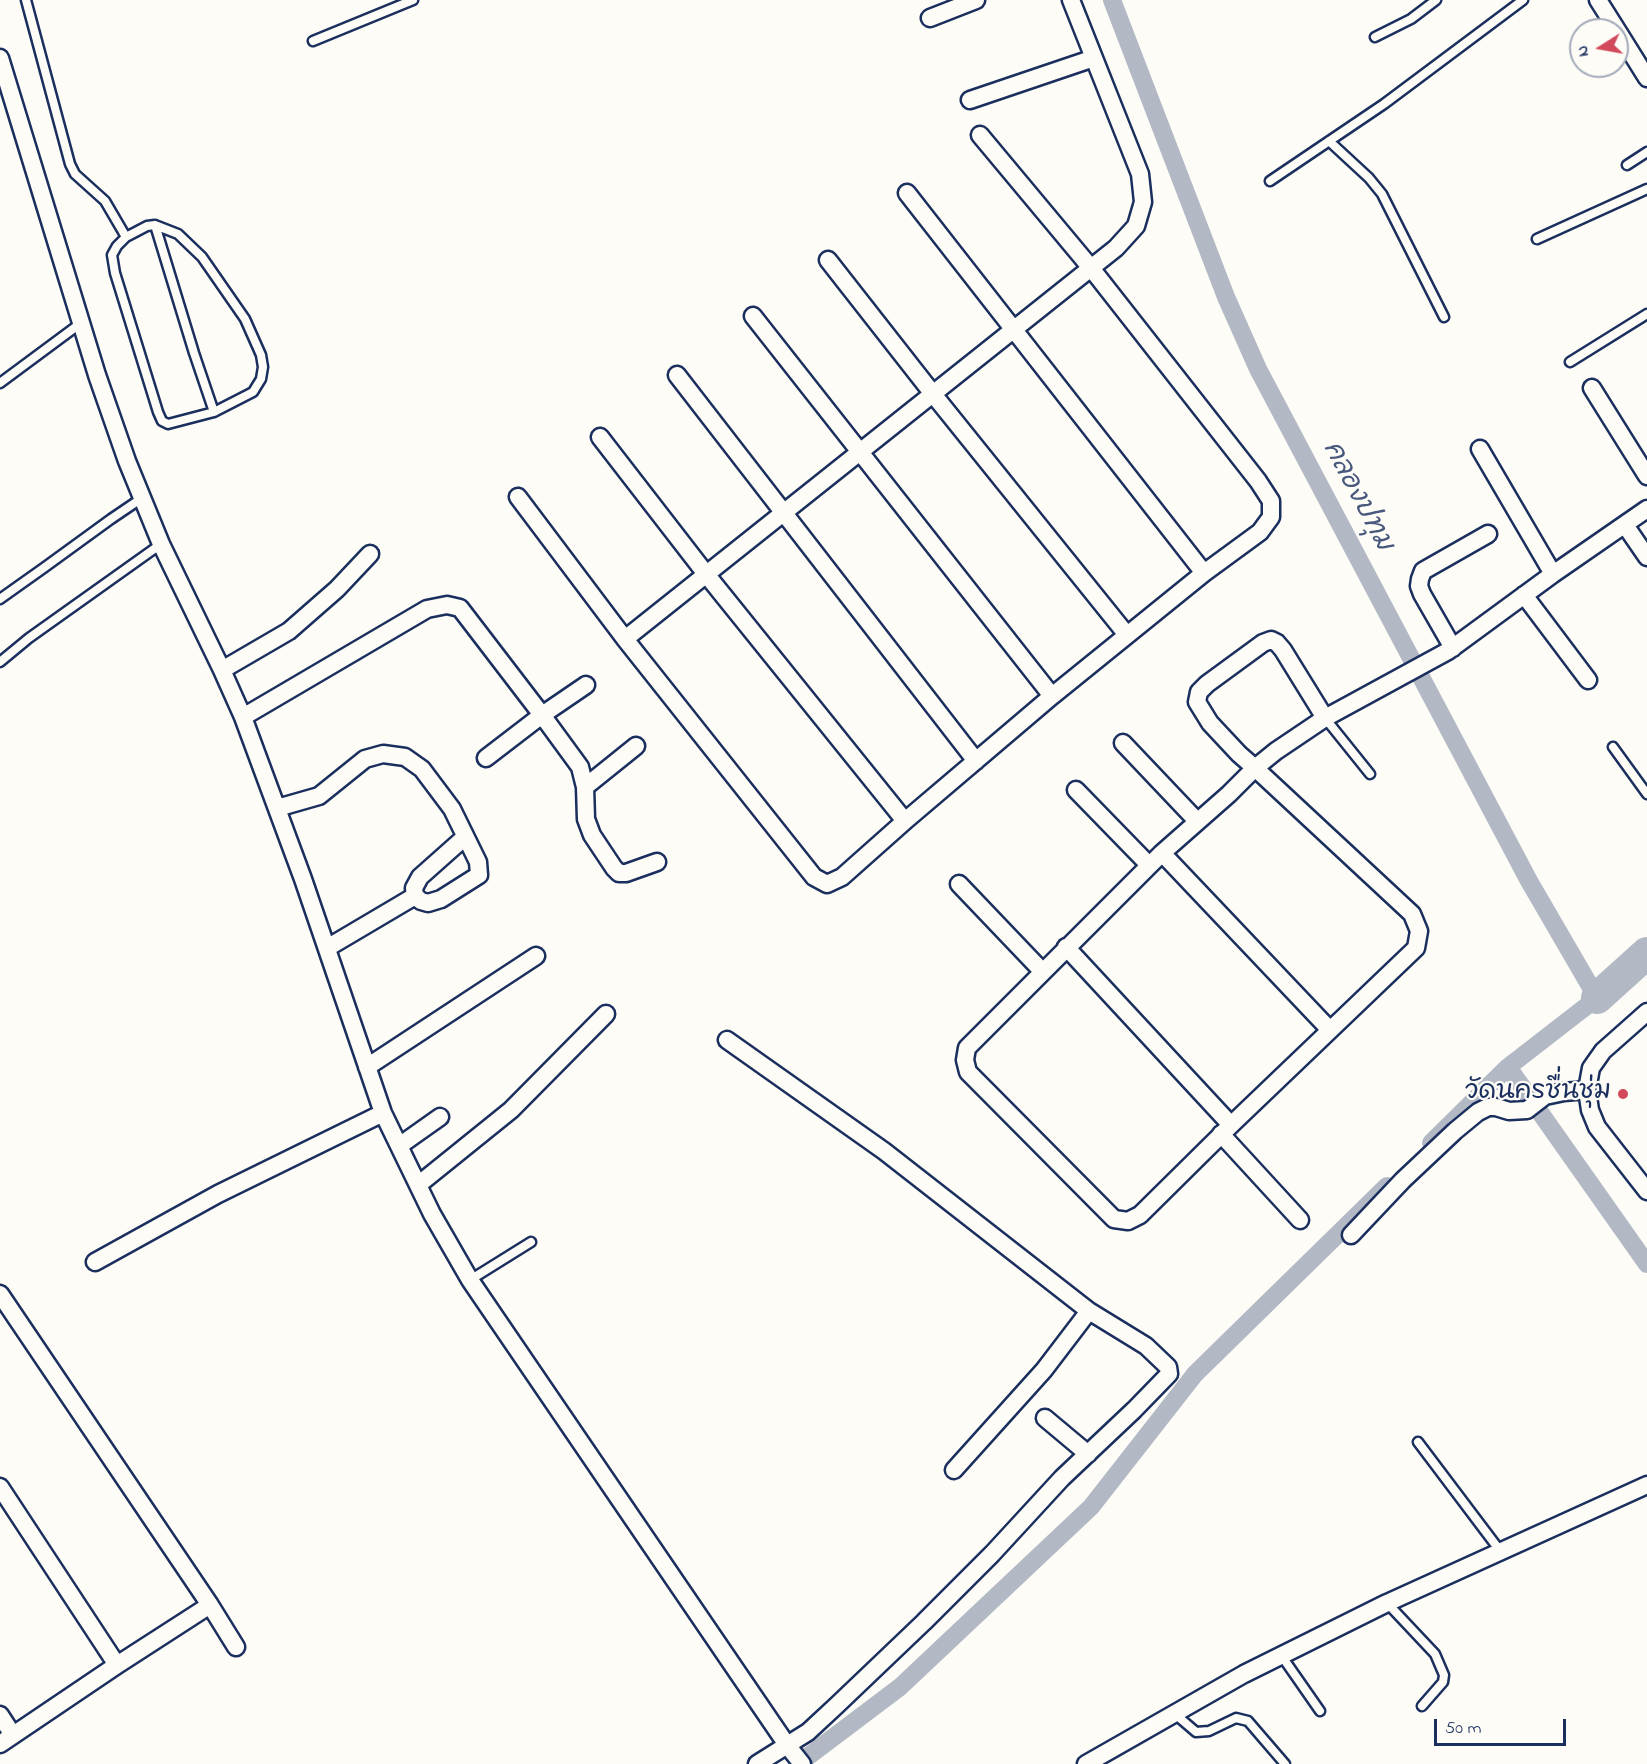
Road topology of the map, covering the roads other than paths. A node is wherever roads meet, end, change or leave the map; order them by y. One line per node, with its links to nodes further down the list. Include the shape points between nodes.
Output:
1 (26, 0): 25 (lane, via 70,164 75,174 105,201)
2 (413, 0): 11 (lane)
3 (976, 0): 8 (street)
4 (1071, 0): 14 (street)
5 (1436, 0): 10 (lane, via 1411,19)
6 (1523, 0): 18 (lane)
7 (1598, 0): 9 (street)
8 (930, 18)
9 (1609, 18)
10 (1375, 37)
11 (313, 41)
12 (1629, 49): 15 (street)
13 (0, 58): 32 (street)
14 (1094, 58): 16 (street); 28 (street, via 1140,174 1143,202 1136,226)
15 (1647, 78)
16 (970, 100)
17 (981, 135): 28 (street)
18 (1329, 141): 21 (lane); 31 (lane, via 1382,194)
19 (1647, 152): 20 (lane)
20 (1627, 165)
21 (1270, 181)
22 (1647, 189): 26 (lane)
23 (907, 193): 33 (street)
24 (155, 225): 25 (lane); 39 (lane); 39 (lane, via 178,234 202,257 245,319 261,355 261,379 253,392)
25 (126, 237): 39 (lane, via 112,255 115,273 162,421 168,424)
26 (1537, 239)
27 (828, 260): 38 (street)
28 (1091, 268): 33 (street); 53 (street, via 1271,501 1271,517 1260,532)
29 (1647, 314): 34 (lane)
30 (753, 316): 42 (street)
31 (1444, 317)
32 (82, 323): 36 (lane); 45 (street)
33 (1014, 330): 38 (street); 53 (street)
34 (1570, 362)
35 (677, 375): 47 (street)
36 (0, 383)
37 (1592, 388): 43 (street)
38 (933, 394): 42 (street); 58 (street)
39 (214, 412)
40 (600, 437): 54 (street)
41 (1480, 449): 55 (street)
42 (860, 452): 47 (street); 65 (street)
43 (1645, 469)
44 (518, 497): 59 (street)
45 (142, 498): 50 (street); 57 (lane)
46 (1647, 509): 48 (street)
47 (783, 513): 54 (street); 73 (street)
48 (1625, 525): 52 (street); 55 (street)
49 (1488, 534): 60 (street, via 1423,571 1420,579 1422,594)
50 (161, 544): 61 (lane); 62 (street)
51 (370, 554): 62 (street, via 289,631)
52 (1647, 557)
53 (1204, 573): 58 (street)
54 (706, 574): 59 (street); 80 (street)
55 (1553, 574): 56 (street)
56 (1524, 595): 60 (street); 63 (street)
57 (0, 599)
58 (1127, 635): 65 (street)
59 (625, 639): 80 (street, via 814,877 827,884 842,877)
60 (1450, 649): 68 (street)
61 (0, 662)
62 (222, 670): 67 (street)
63 (1588, 680)
64 (586, 685): 66 (street)
65 (1053, 696): 73 (street)
66 (542, 715): 67 (street, via 460,608 447,605 427,609); 72 (street); 76 (street, via 580,767)
67 (243, 717): 79 (street)
68 (1325, 718): 74 (street); 74 (street, via 1283,650 1271,640 1263,643 1207,684 1199,692 1197,702 1210,723); 75 (lane)
69 (1123, 743): 81 (street)
70 (636, 746): 76 (street)
71 (1613, 747): 78 (lane)
72 (486, 758)
73 (976, 760): 80 (street)
74 (1255, 768): 81 (street); 94 (street, via 1412,914 1419,931 1416,948)
75 (1370, 774)
76 (585, 787): 84 (street, via 586,819 614,868 626,873)
77 (1076, 790): 85 (street)
78 (1647, 795)
79 (277, 808): 82 (street, via 319,796 365,759 383,754 405,757 422,769 452,809); 89 (street)
80 (904, 821)
81 (1197, 821): 83 (street)
82 (465, 837): 87 (street, via 420,877 414,888); 87 (street, via 478,862 479,875 429,903)
83 (1162, 853): 85 (street); 94 (street)
84 (657, 862)
85 (1149, 866): 88 (street)
86 (959, 884): 91 (street)
87 (415, 896): 89 (street)
88 (1066, 947): 91 (street); 100 (street)
89 (327, 948): 96 (street)
90 (536, 956): 96 (street)
91 (1042, 971): 100 (street, via 967,1048 968,1072 1114,1220 1128,1221 1140,1215)
92 (1647, 1012): 97 (street, via 1603,1051 1591,1068)
93 (606, 1014): 102 (street, via 511,1110)
94 (1330, 1030): 100 (street)
95 (727, 1040): 110 (street, via 884,1151)
96 (367, 1067): 98 (street)
97 (1587, 1090): 103 (street, via 1597,1127); 105 (street, via 1545,1096 1527,1110 1488,1107 1478,1112)
98 (383, 1113): 101 (street); 107 (street, via 218,1194)
99 (440, 1117): 101 (street)
100 (1226, 1130): 104 (street)
101 (399, 1146): 102 (street)
102 (418, 1185): 108 (street)
103 (1647, 1191)
104 (1300, 1220)
105 (1351, 1235)
106 (531, 1242): 108 (lane)
107 (95, 1262)
108 (470, 1280): 128 (street)
109 (0, 1294): 119 (street)
110 (1089, 1311): 113 (street, via 1146,1346 1168,1367 1169,1374); 114 (street, via 1044,1370)
111 (1045, 1418): 113 (street)
112 (1418, 1442): 117 (lane)
113 (1088, 1454): 128 (street, via 924,1622 808,1732)
114 (954, 1470)
115 (1647, 1485): 117 (street)
116 (0, 1487): 122 (street)
117 (1501, 1552): 118 (street)
118 (1387, 1603): 121 (street); 123 (lane, via 1435,1654 1444,1675 1443,1682)
119 (210, 1605): 120 (street); 122 (street)
120 (236, 1647)
121 (1281, 1655): 124 (lane); 125 (street)
122 (117, 1665): 127 (street)
123 (1422, 1706)
124 (1320, 1711)
125 (1175, 1714): 130 (street); 131 (lane, via 1196,1732 1209,1731 1236,1718 1248,1721)
126 (0, 1715): 127 (street)
127 (6, 1739)
128 (794, 1754): 129 (street)
129 (757, 1764)
130 (1086, 1764)
131 (1285, 1764)

